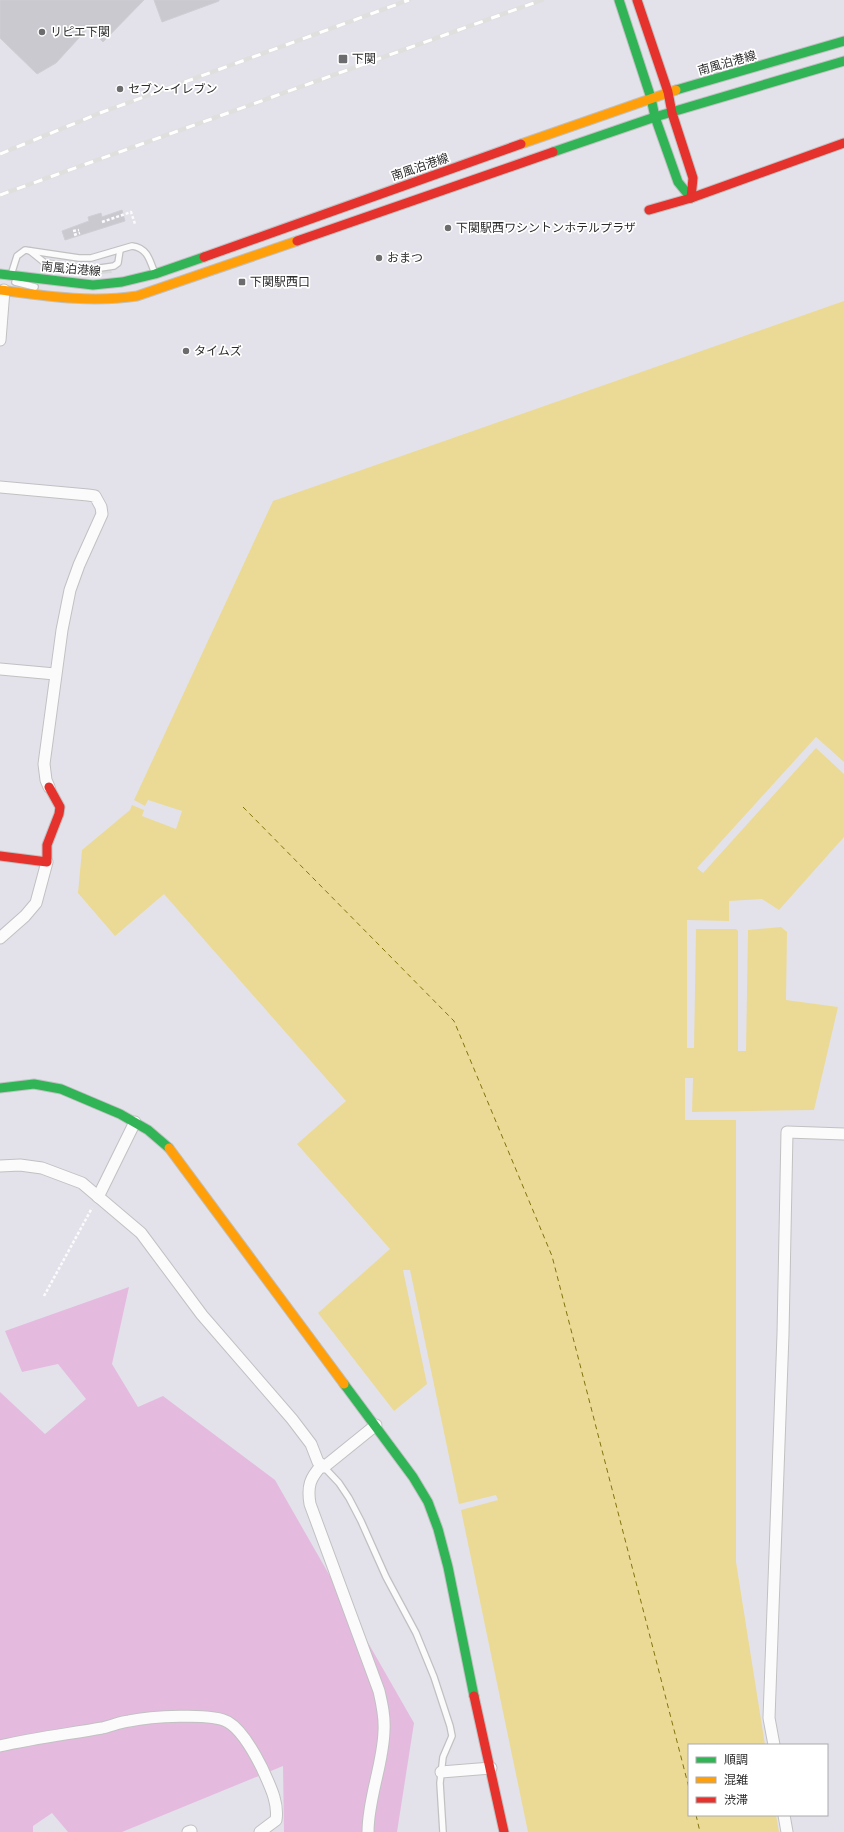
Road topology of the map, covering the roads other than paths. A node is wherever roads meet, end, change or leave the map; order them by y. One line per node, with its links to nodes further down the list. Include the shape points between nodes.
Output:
1 (619, 0): 6 (main road)
2 (637, 0): 5 (main road)
3 (844, 42): 5 (main road, 南風泊港線)
4 (844, 61): 7 (main road, 南風泊港線)
5 (668, 92): 6 (main road, 南風泊港線); 7 (main road)
6 (651, 98): 8 (main road); 16 (main road, 南風泊港線)
7 (672, 113): 8 (main road, 南風泊港線); 10 (main road, via 693,178)
8 (655, 117): 10 (main road, via 678,182); 16 (main road, 南風泊港線)
9 (844, 143): 10 (main road)
10 (691, 198): 11 (main road)
11 (649, 210)
12 (30, 250): 13 (lane, via 79,258 91,258); 13 (lane, via 45,263 92,270 114,266 118,262); 15 (lane, via 25,250 17,256)
13 (120, 250): 16 (lane, via 132,246 142,249 148,257)
14 (0, 274): 15 (main road, 南風泊港線)
15 (11, 275): 16 (main road, 南風泊港線, via 93,285); 18 (lane, via 17,284 44,289)
16 (157, 281): 18 (main road, 南風泊港線, via 116,300)
17 (2, 290): 18 (main road, 南風泊港線); 19 (street)
18 (73, 300)
19 (0, 340)
20 (0, 487): 22 (street, via 95,496 101,507 102,514 78,564 70,590)
21 (0, 669): 22 (street)
22 (55, 674): 23 (street, via 44,764)
23 (49, 787): 25 (main road, via 60,807 47,845)
24 (0, 856): 25 (main road)
25 (47, 862): 26 (street, via 36,903)
26 (0, 938)
27 (0, 1088): 28 (main road, via 34,1084 61,1089)
28 (135, 1122): 31 (street); 32 (main road, via 169,1148)
29 (844, 1134): 34 (street, via 787,1132 769,1718)
30 (0, 1166): 31 (street, via 20,1164 42,1168 82,1183)
31 (98, 1197): 33 (street, via 141,1233 202,1315 292,1419)
32 (376, 1425): 33 (street); 36 (main road, via 428,1502 438,1529)
33 (323, 1466): 37 (lane, via 339,1483 361,1521 386,1577 416,1633 434,1677 452,1736 443,1757); 40 (street, via 315,1472 309,1486 310,1504 379,1691 384,1720)
34 (774, 1744)
35 (0, 1746): 39 (street, via 130,1720 212,1716 228,1722 249,1744 268,1781 277,1814 276,1820)
36 (491, 1768): 37 (street); 42 (main road)
37 (441, 1772): 41 (lane)
38 (784, 1816): 43 (street)
39 (260, 1832)
40 (368, 1832)
41 (443, 1832)
42 (504, 1832)
43 (787, 1832)

